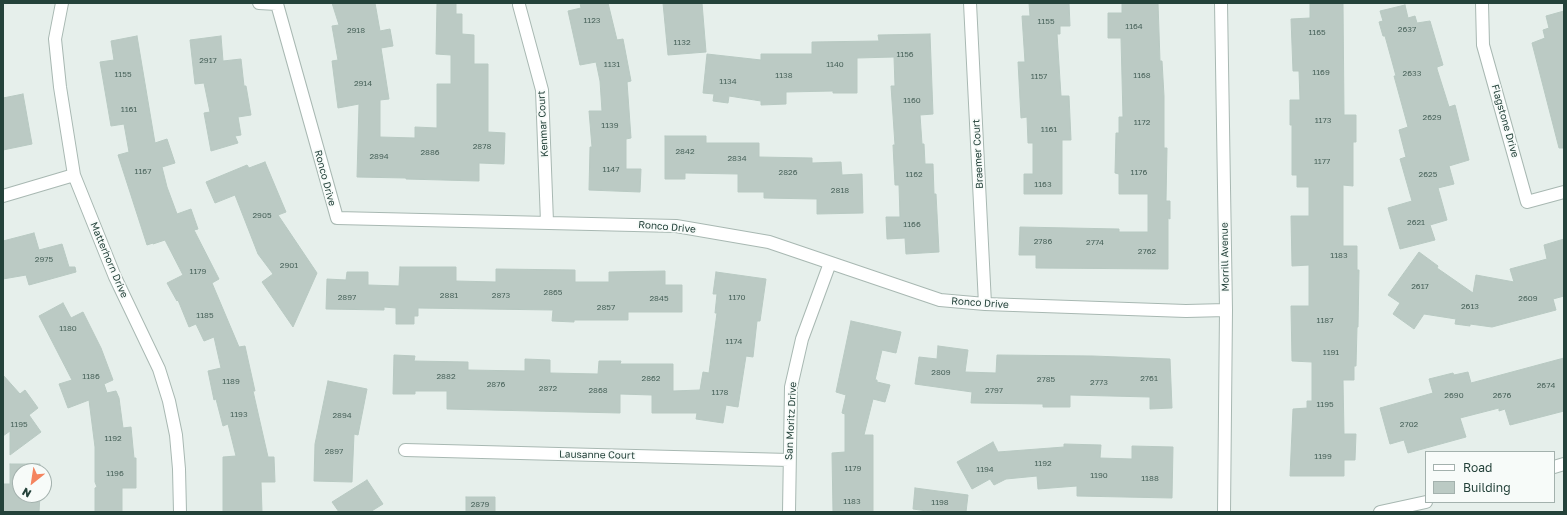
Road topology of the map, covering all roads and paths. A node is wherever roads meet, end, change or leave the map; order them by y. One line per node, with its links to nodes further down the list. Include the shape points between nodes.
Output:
1 (62, 3): 7 (street, Matterhorn Drive, via 55,39)
2 (260, 3): 10 (street, Ronco Drive, via 277,4 336,218)
3 (970, 3): 12 (street, Braemer Court)
4 (1221, 3): 13 (street, Morrill Avenue)
5 (1482, 3): 8 (street, Flagstone Drive, via 1483,46 1528,202)
6 (519, 5): 10 (street, Kenmar Court, via 542,90)
7 (74, 175): 9 (street); 17 (street, Matterhorn Drive, via 115,277 159,369 165,388 176,435)
8 (1564, 192)
9 (3, 196)
10 (546, 222): 11 (street, Ronco Drive, via 676,226 769,242)
11 (830, 263): 12 (street, Ronco Drive, via 940,300); 15 (street, San Moritz Drive, via 802,339 791,387)
12 (985, 304): 13 (street, Ronco Drive)
13 (1226, 310): 19 (street, Morrill Avenue)
14 (405, 450): 15 (street, Lausanne Court)
15 (789, 460): 18 (street, San Moritz Drive)
16 (1425, 502): 20 (street)
17 (180, 512)
18 (789, 512)
19 (1224, 512)
20 (1380, 512)

